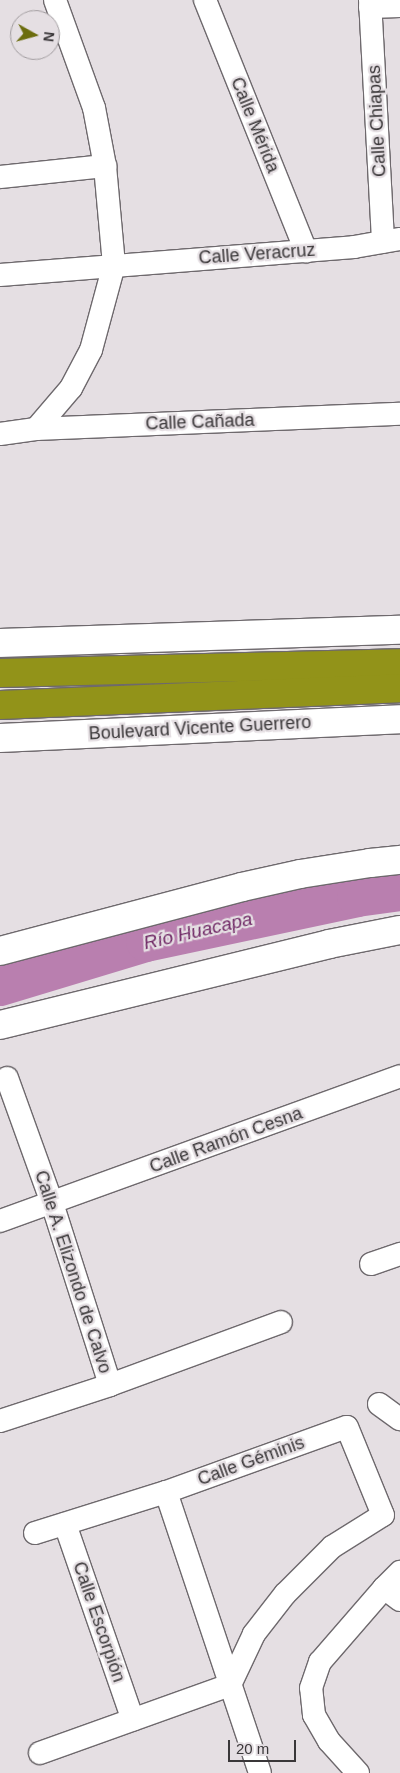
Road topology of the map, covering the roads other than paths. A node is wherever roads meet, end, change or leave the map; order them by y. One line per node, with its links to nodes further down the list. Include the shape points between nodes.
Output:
1 (55, 0): 5 (street, via 94,108)
2 (205, 0): 8 (street, Calle Mérida)
3 (370, 4): 4 (street); 7 (street, Calle Chiapas)
4 (400, 6)
5 (105, 166): 6 (street); 9 (street)
6 (0, 177)
7 (392, 240): 8 (street, Calle Veracruz)
8 (306, 251): 9 (street, Calle Veracruz)
9 (114, 266): 10 (street, Calle Veracruz); 12 (street, via 91,350 71,388)
10 (0, 275)
11 (400, 414): 12 (street, Calle Cañada)
12 (36, 429): 13 (street, Calle Cañada)
13 (0, 434)
14 (400, 630): 15 (main road)
15 (0, 643)
16 (400, 663): 17 (highway)
17 (0, 673)
18 (400, 688): 19 (highway, Boulevard Vicente Guerrero)
19 (0, 705)
20 (400, 719): 21 (main road, Boulevard Vicente Guerrero)
21 (0, 738)
22 (400, 860): 24 (main road, via 300,874 242,887)
23 (400, 930): 25 (main road, via 330,944)
24 (0, 951)
25 (0, 1025)
26 (400, 1076): 28 (street, Calle Ramón Cesna)
27 (7, 1078): 28 (street, Calle A. Elizondo de Calvo)
28 (52, 1204): 29 (street, Calle Ramón Cesna); 33 (street, Calle A. Elizondo de Calvo)
29 (0, 1221)
30 (400, 1254): 31 (street)
31 (371, 1264)
32 (281, 1322): 33 (street)
33 (110, 1385): 36 (street, Calle A. Elizondo de Calvo)
34 (379, 1404): 35 (street)
35 (400, 1419)
36 (0, 1421)
37 (166, 1492): 38 (street, Calle Géminis); 42 (street); 42 (street, Calle Géminis, via 347,1427 383,1515 332,1547 285,1594 254,1634)
38 (65, 1524): 39 (street, Calle Géminis); 43 (street, Calle Escorpión)
39 (35, 1533)
40 (400, 1572): 41 (street)
41 (392, 1594): 46 (street, via 320,1662 311,1688 314,1715 329,1741)
42 (230, 1685): 43 (street); 45 (street)
43 (133, 1720): 44 (street)
44 (40, 1753)
45 (260, 1773)
46 (358, 1773)

